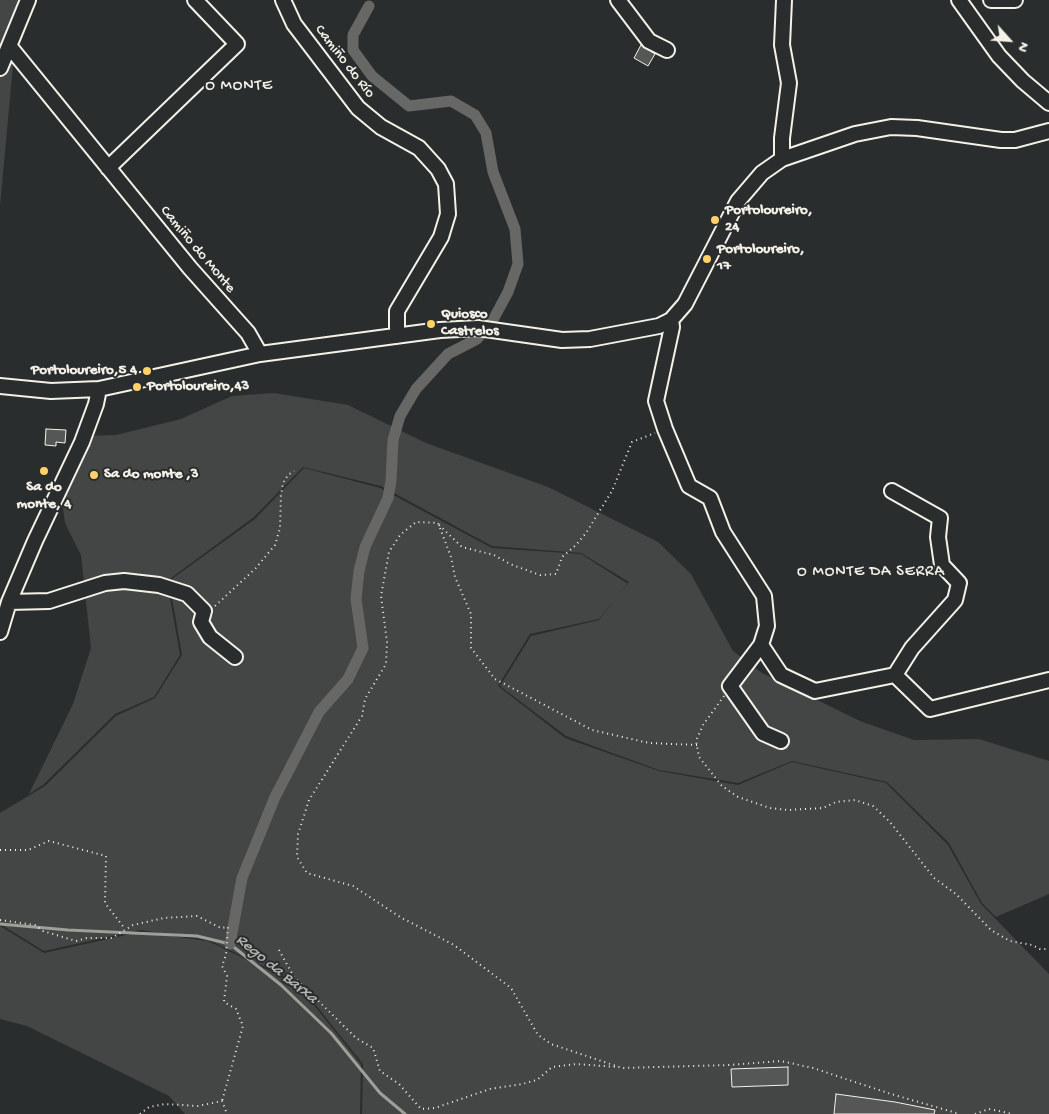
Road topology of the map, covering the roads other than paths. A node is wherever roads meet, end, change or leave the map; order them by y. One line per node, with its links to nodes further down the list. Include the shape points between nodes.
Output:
1 (28, 0): 9 (street)
2 (195, 0): 15 (street, via 237,44)
3 (283, 0): 17 (street, Camiño do Río, via 294,24 358,108 381,127 419,148 438,169 446,184 448,214 441,237 398,311)
4 (618, 0): 10 (street, via 650,41)
5 (784, 0): 14 (street, via 782,45 789,84)
6 (959, 0): 12 (street, via 999,56)
7 (991, 0): 8 (street)
8 (1015, 0)
9 (10, 48): 11 (street); 15 (street, Camiño do Monte)
10 (667, 50)
11 (0, 68)
12 (1049, 103)
13 (1049, 131): 14 (street, via 1016,140 1001,140 891,127 855,134)
14 (782, 159): 16 (street, via 762,173 738,201 685,304)
15 (108, 168): 18 (street, Camiño do Monte, via 248,333)
16 (670, 320): 17 (street, via 634,332 562,340 478,328); 24 (street, via 672,327 656,401 689,486 710,498 723,532 764,596 767,626)
17 (397, 336): 18 (street)
18 (260, 354): 20 (street)
19 (0, 386): 20 (street, via 51,391)
20 (99, 389): 22 (street, via 82,442)
21 (892, 491): 26 (street, via 940,518 938,537 942,565 960,583 955,600 912,648)
22 (9, 602): 23 (street); 25 (street, via 50,601 124,581 159,585 187,594 204,611 201,622 210,637)
23 (1, 626)
24 (761, 645): 26 (street, via 781,675 815,691); 28 (street, via 730,686 763,733)
25 (235, 657)
26 (895, 675): 27 (street, via 930,709)
27 (1049, 680)
28 (781, 742)

